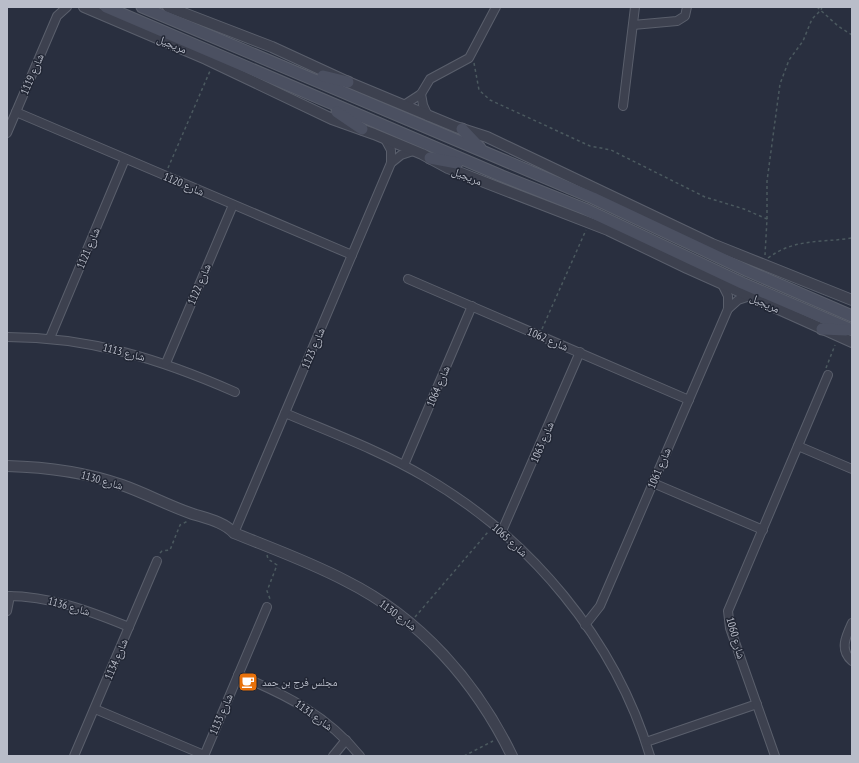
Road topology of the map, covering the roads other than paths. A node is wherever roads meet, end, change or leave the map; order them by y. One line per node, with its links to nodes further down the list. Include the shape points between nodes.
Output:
1 (67, 7): 9 (street, شارع 1119)
2 (84, 7): 19 (street, مريجيل, via 214,63 332,119)
3 (106, 7): 12 (main road, مريجيل)
4 (142, 7): 11 (main road, مريجيل)
5 (168, 7): 13 (street, via 272,47)
6 (496, 7): 14 (street, via 472,53 465,61 430,79)
7 (635, 7): 10 (street)
8 (687, 7): 10 (street, via 685,16 678,21)
9 (57, 11): 17 (street, شارع 1119)
10 (632, 25): 16 (street)
11 (230, 44): 13 (main road, via 250,47 323,76); 24 (main road, مريجيل)
12 (262, 72): 19 (main road, via 338,113); 28 (main road, مريجيل)
13 (348, 82): 15 (street)
14 (421, 94): 15 (street); 18 (street)
15 (404, 106): 18 (street)
16 (623, 106)
17 (16, 112): 21 (street, شارع 1119); 25 (street, شارع 1120)
18 (428, 116): 20 (street)
19 (362, 129): 22 (street, مريجيل)
20 (462, 129): 24 (main road); 34 (street, via 487,137 726,250)
21 (7, 133)
22 (385, 138): 23 (street, مريجيل); 27 (street, via 391,150)
23 (413, 150): 26 (street, مريجيل); 27 (street)
24 (483, 151): 37 (main road, مريجيل)
25 (125, 158): 29 (street, شارع 1120); 41 (street, شارع 1121)
26 (430, 158): 28 (main road, via 447,160); 32 (street, مريجيل, via 458,172 589,222)
27 (391, 163): 30 (street, شارع 1123)
28 (502, 176): 39 (main road, مريجيل, via 585,209 742,283)
29 (233, 205): 30 (street, شارع 1120); 44 (street, شارع 1122)
30 (352, 255): 48 (street, شارع 1123)
31 (408, 279): 35 (street, شارع 1062)
32 (722, 284): 33 (street, مريجيل); 36 (street, via 728,296)
33 (750, 296): 36 (street, via 738,300); 38 (street, مريجيل)
34 (852, 300)
35 (472, 306): 43 (street, شارع 1062); 50 (street, شارع 1064)
36 (728, 309): 47 (street, شارع 1061)
37 (850, 315)
38 (822, 329): 39 (main road); 42 (street, مريجيل)
39 (852, 330)
40 (7, 337): 41 (street, شارع 1113)
41 (50, 338): 44 (street, شارع 1113, via 105,347)
42 (852, 342)
43 (580, 352): 47 (street, شارع 1062); 55 (street, شارع 1063)
44 (166, 363): 46 (street, شارع 1113)
45 (828, 375): 49 (street, شارع 1060)
46 (235, 392)
47 (689, 400): 53 (street, شارع 1061)
48 (285, 413): 50 (street, شارع 1065); 56 (street, شارع 1123)
49 (798, 446): 52 (street); 54 (street, شارع 1060)
50 (404, 465): 55 (street, شارع 1065, via 447,490)
51 (7, 466): 56 (street, شارع 1130, via 52,469 98,478 205,517)
52 (852, 469)
53 (653, 483): 54 (street); 62 (street, شارع 1061, via 600,606)
54 (763, 530): 66 (street, شارع 1060, via 730,604 728,617)
55 (502, 531): 62 (street, شارع 1065, via 541,569)
56 (234, 533): 74 (street, شارع 1130, via 346,581 410,623 437,648 468,683)
57 (157, 561): 63 (street, شارع 1134)
58 (9, 596): 60 (street); 63 (street, شارع 1136, via 51,600 75,606)
59 (267, 607): 65 (street, شارع 1133)
60 (7, 611)
61 (852, 623): 64 (street, via 844,644 846,655)
62 (585, 625): 69 (street, شارع 1065, via 624,691)
63 (129, 627): 67 (street, شارع 1134)
64 (852, 661)
65 (238, 675): 68 (street, شارع 1131, via 286,695 305,706); 71 (street, شارع 1133)
66 (757, 704): 69 (street); 76 (street, شارع 1060)
67 (95, 709): 70 (street, شارع 1134); 71 (street, شارع 1133)
68 (346, 740): 72 (street); 73 (street, شارع 1131)
69 (646, 742): 75 (street, شارع 1065)
70 (74, 756)
71 (204, 756)
72 (333, 756)
73 (360, 756)
74 (512, 756)
75 (650, 756)
76 (775, 756)

